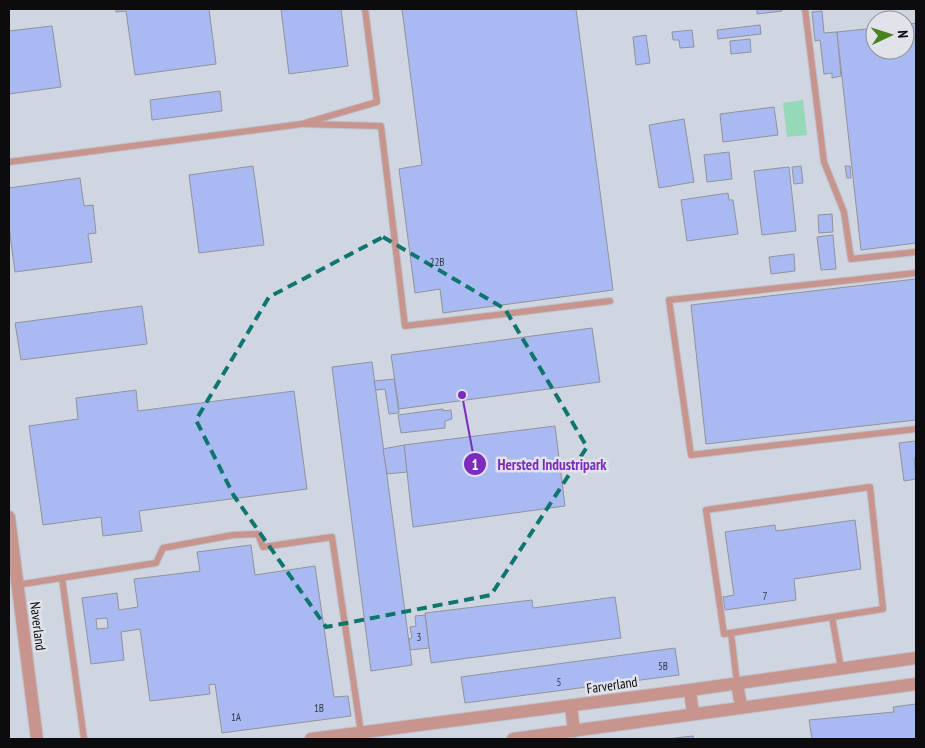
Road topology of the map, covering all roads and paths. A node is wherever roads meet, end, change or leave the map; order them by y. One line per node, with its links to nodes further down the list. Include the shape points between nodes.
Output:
1 (365, 9): 3 (lane, via 377,102)
2 (805, 9): 5 (lane, via 824,162 844,212 851,259)
3 (302, 124): 4 (lane); 7 (lane, via 381,126 405,326)
4 (9, 162)
5 (916, 252)
6 (916, 273): 8 (lane, via 669,300 691,456)
7 (610, 300)
8 (916, 429)
9 (9, 517): 10 (street, Naverland)
10 (11, 546): 12 (street, Naverland)
11 (62, 578): 12 (lane); 24 (lane, via 156,562 163,548 233,535 258,534 263,547 332,537); 27 (lane)
12 (17, 585): 26 (street, Naverland)
13 (832, 617): 14 (lane); 14 (lane, via 883,609 870,487 706,510 724,634); 16 (lane)
14 (731, 633): 17 (lane)
15 (916, 658): 16 (street, Farverland)
16 (841, 668): 17 (street, Farverland)
17 (737, 683): 19 (street, Farverland); 21 (street)
18 (916, 684): 21 (street)
19 (690, 690): 20 (street, Farverland); 22 (street)
20 (571, 706): 23 (street); 25 (street, Farverland)
21 (741, 707): 22 (street)
22 (693, 714): 23 (street)
23 (574, 731): 29 (street)
24 (362, 733): 25 (street, Farverland); 28 (street, Farverland)
25 (392, 735)
26 (37, 739)
27 (84, 739)
28 (311, 739)
29 (513, 739)

